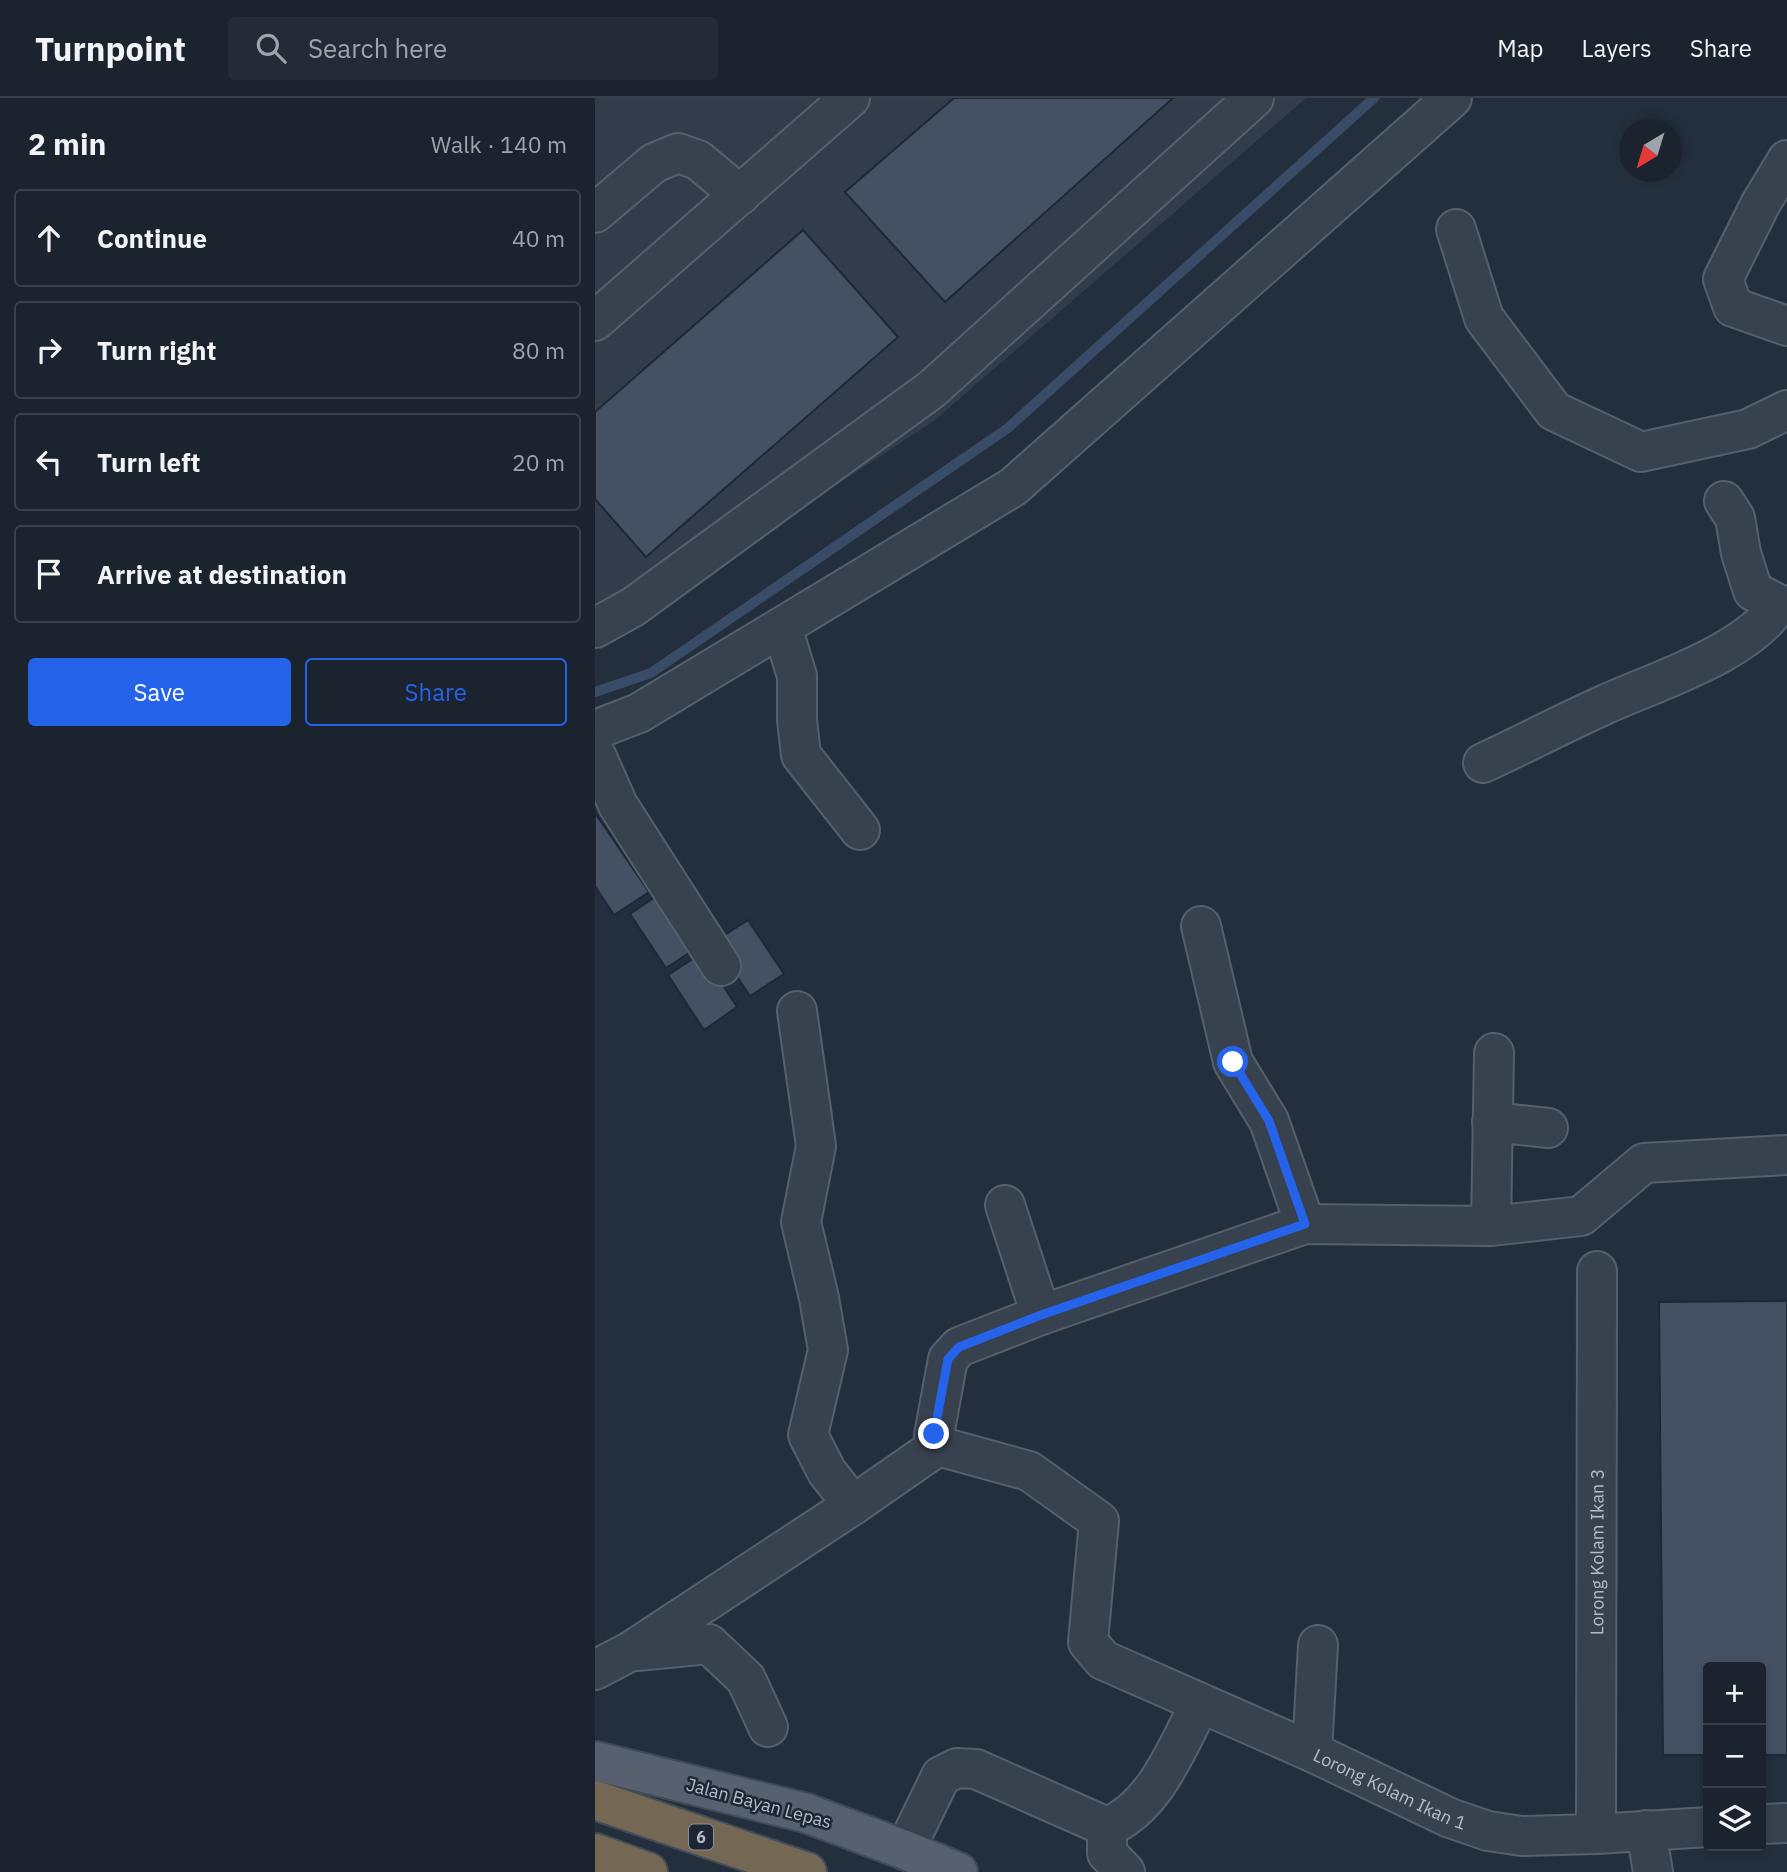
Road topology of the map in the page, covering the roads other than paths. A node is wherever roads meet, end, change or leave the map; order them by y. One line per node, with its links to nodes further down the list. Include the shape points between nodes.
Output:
1 (850, 98): 5 (street)
2 (1254, 98): 14 (street, via 932,389 633,607)
3 (1452, 98): 13 (street, via 1013,487)
4 (1787, 160): 9 (street, via 1723,279 1733,307)
5 (740, 195): 6 (street, via 698,160 678,153 654,163); 8 (street)
6 (595, 213)
7 (1456, 229): 10 (street, via 1484,318 1554,411 1641,452 1748,429)
8 (595, 321)
9 (1787, 327)
10 (1787, 410)
11 (1724, 501): 12 (street, via 1735,518 1753,591)
12 (1782, 605): 17 (street, via 1757,628 1703,662)
13 (782, 627): 15 (street, via 639,713); 18 (street, via 797,676 801,755)
14 (595, 628)
15 (595, 730)
16 (595, 754): 20 (street, via 618,805)
17 (1483, 763)
18 (860, 830)
19 (1201, 926): 27 (street, via 1233,1062 1269,1121)
20 (722, 965)
21 (797, 1010): 32 (street, via 816,1146 801,1222 828,1350 808,1435 827,1472)
22 (1494, 1053): 23 (street)
23 (1492, 1122): 24 (street); 28 (street)
24 (1548, 1128)
25 (1787, 1155): 28 (street, via 1644,1163 1581,1216)
26 (1005, 1205): 30 (street)
27 (1305, 1224): 28 (street); 30 (street)
28 (1491, 1226)
29 (1597, 1271): 46 (street, Lorong Kolam Ikan 3)
30 (1041, 1315): 31 (street, via 959,1347 948,1359 934,1434)
31 (938, 1446): 32 (street); 36 (street, Lorong Kolam Ikan 1, via 1029,1471 1099,1521 1088,1642 1103,1660)
32 (853, 1505): 34 (street)
33 (1318, 1645): 38 (street)
34 (631, 1651): 35 (street); 37 (street, via 709,1644 746,1679)
35 (595, 1670)
36 (1201, 1704): 38 (street, Lorong Kolam Ikan 1); 43 (street, via 1149,1797 1124,1821)
37 (768, 1727)
38 (1312, 1752): 46 (street, Lorong Kolam Ikan 1, via 1450,1818 1488,1830 1522,1836)
39 (595, 1761): 47 (main road, Jalan Bayan Lepas, via 806,1813)
40 (595, 1800): 50 (highway, 6)
41 (1787, 1823): 42 (street)
42 (1766, 1824)
43 (1107, 1827): 47 (street, via 976,1769 957,1768 941,1776); 52 (street, via 1107,1853)
44 (1703, 1827): 45 (street, Lorong Kolam Ikan 1)
45 (1646, 1830): 46 (street, Lorong Kolam Ikan 1); 53 (street)
46 (1596, 1834)
47 (905, 1850): 51 (main road, Jalan Bayan Lepas)
48 (595, 1853): 49 (highway)
49 (647, 1872)
50 (807, 1872)
51 (958, 1872)
52 (1125, 1872)
53 (1653, 1872)

